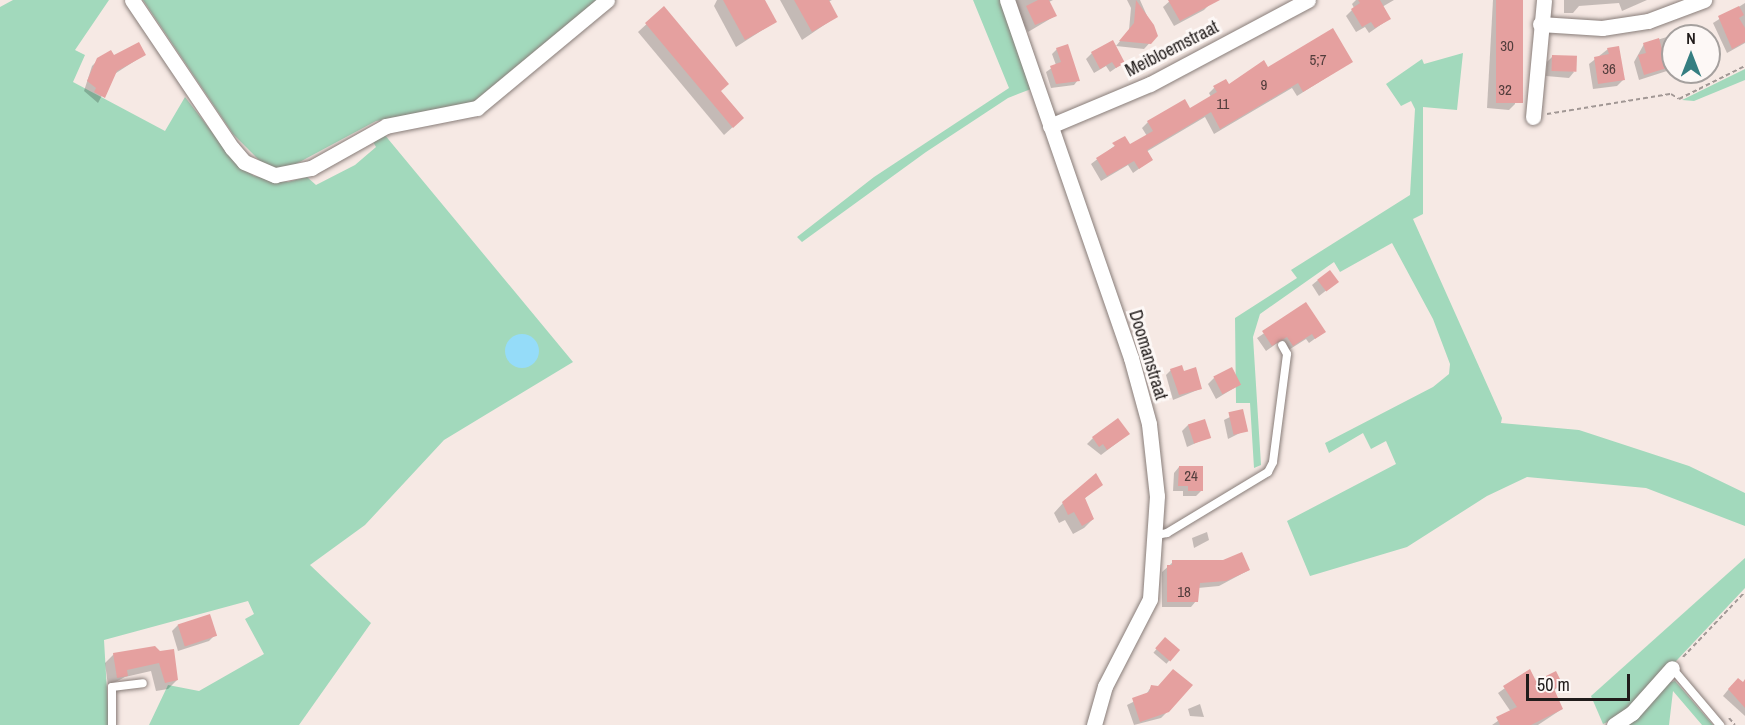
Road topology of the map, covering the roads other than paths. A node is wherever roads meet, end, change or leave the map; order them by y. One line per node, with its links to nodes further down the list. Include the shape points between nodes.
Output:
1 (132, 0): 2 (street, via 232,148 244,162 275,176 311,168 386,126 477,108)
2 (607, 0)
3 (1007, 0): 9 (street, Doomanstraat)
4 (1308, 0): 9 (street, Meibloemstraat, via 1150,84)
5 (1704, 0): 7 (street, via 1648,21 1602,28)
6 (1544, 1): 7 (street)
7 (1540, 24): 8 (street)
8 (1533, 117)
9 (1050, 126): 11 (street, Doomanstraat, via 1142,394 1157,496)
10 (1282, 345): 11 (lane, via 1287,354 1273,462 1268,472 1167,533)
11 (1156, 535): 15 (street, Doomanstraat, via 1150,599 1105,686)
12 (1676, 664): 16 (street, via 1632,713); 17 (lane)
13 (143, 683): 14 (lane, via 112,687)
14 (112, 725)
15 (1094, 725)
16 (1614, 725)
17 (1720, 725)

